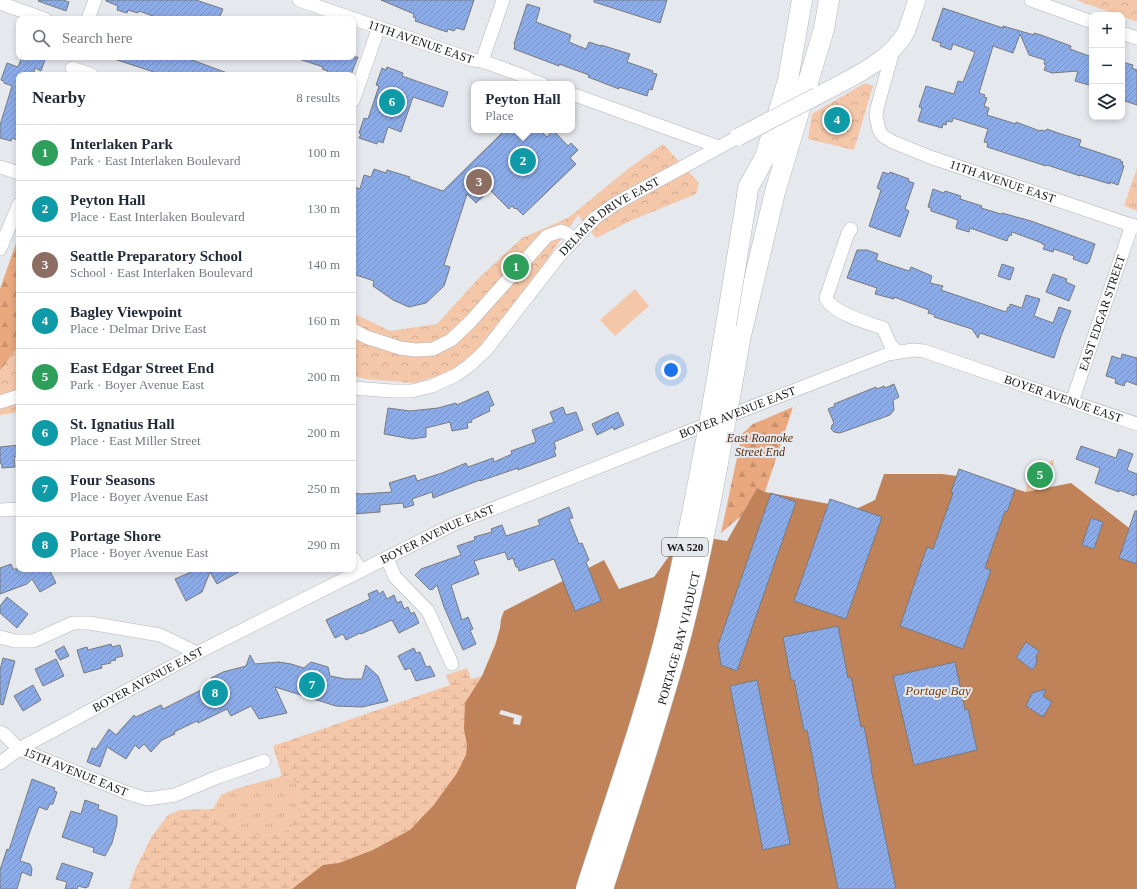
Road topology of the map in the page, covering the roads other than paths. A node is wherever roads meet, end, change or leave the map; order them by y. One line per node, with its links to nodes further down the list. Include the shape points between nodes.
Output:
1 (95, 0): 11 (street)
2 (300, 0): 12 (street, 11TH AVENUE EAST)
3 (503, 0): 20 (street)
4 (802, 0): 54 (highway, WA 520, bridge, via 788,80 765,157 748,192 696,490 667,626 652,682)
5 (830, 0): 16 (highway, WA 520)
6 (838, 0): 16 (highway)
7 (916, 0): 19 (main road, via 906,32)
8 (1031, 0): 14 (street)
9 (0, 3): 10 (street)
10 (37, 16)
11 (89, 16)
12 (347, 16)
13 (356, 19): 15 (street, 11TH AVENUE EAST)
14 (1089, 21)
15 (379, 27): 20 (street, 11TH AVENUE EAST); 24 (street)
16 (824, 29): 55 (highway, PORTAGE BAY VIADUCT / WA 520, bridge, via 775,192 742,335 700,554 682,632)
17 (1125, 34): 18 (street)
18 (1137, 38)
19 (893, 50): 26 (main road, DELMAR DRIVE EAST, bridge, via 851,78); 31 (street, 11TH AVENUE EAST, via 877,108 877,123 883,136 930,156)
20 (482, 62): 23 (street, 11TH AVENUE EAST)
21 (72, 67): 22 (street)
22 (84, 72)
23 (533, 81)
24 (356, 92)
25 (575, 95): 27 (street)
26 (738, 137): 27 (street, DELMAR DRIVE EAST)
27 (719, 147): 33 (street, DELMAR DRIVE EAST, via 615,204 595,218)
28 (0, 167): 29 (street)
29 (16, 173)
30 (16, 211): 34 (street)
31 (1134, 226): 40 (street, EAST EDGAR STREET)
32 (851, 229): 36 (street, via 826,298 828,303 842,313 883,328 890,344)
33 (574, 240): 35 (street, via 561,231 547,236 470,322 451,340 433,349 400,348); 37 (street, DELMAR DRIVE EAST, via 486,350 456,375 432,386 412,390)
34 (0, 248)
35 (356, 331)
36 (897, 352): 40 (street, BOYER AVENUE EAST, via 924,351); 44 (street, BOYER AVENUE EAST, via 806,385 486,511)
37 (356, 388)
38 (16, 397): 39 (street)
39 (0, 402)
40 (1072, 402): 41 (street, BOYER AVENUE EAST)
41 (1137, 424)
42 (16, 509): 43 (street)
43 (0, 510)
44 (387, 558): 46 (street, BOYER AVENUE EAST); 49 (street, via 396,577 428,611)
45 (356, 563): 46 (street)
46 (361, 571): 48 (street, BOYER AVENUE EAST)
47 (0, 636): 48 (street, via 15,642 33,641 73,623 89,623 160,635)
48 (197, 653): 51 (street, BOYER AVENUE EAST)
49 (452, 664)
50 (0, 732): 51 (street, 15TH AVENUE EAST)
51 (19, 749): 52 (street, 15TH AVENUE EAST, via 147,799 175,795); 53 (street, BOYER AVENUE EAST)
52 (264, 761)
53 (1, 765)
54 (586, 889)
55 (603, 889)

